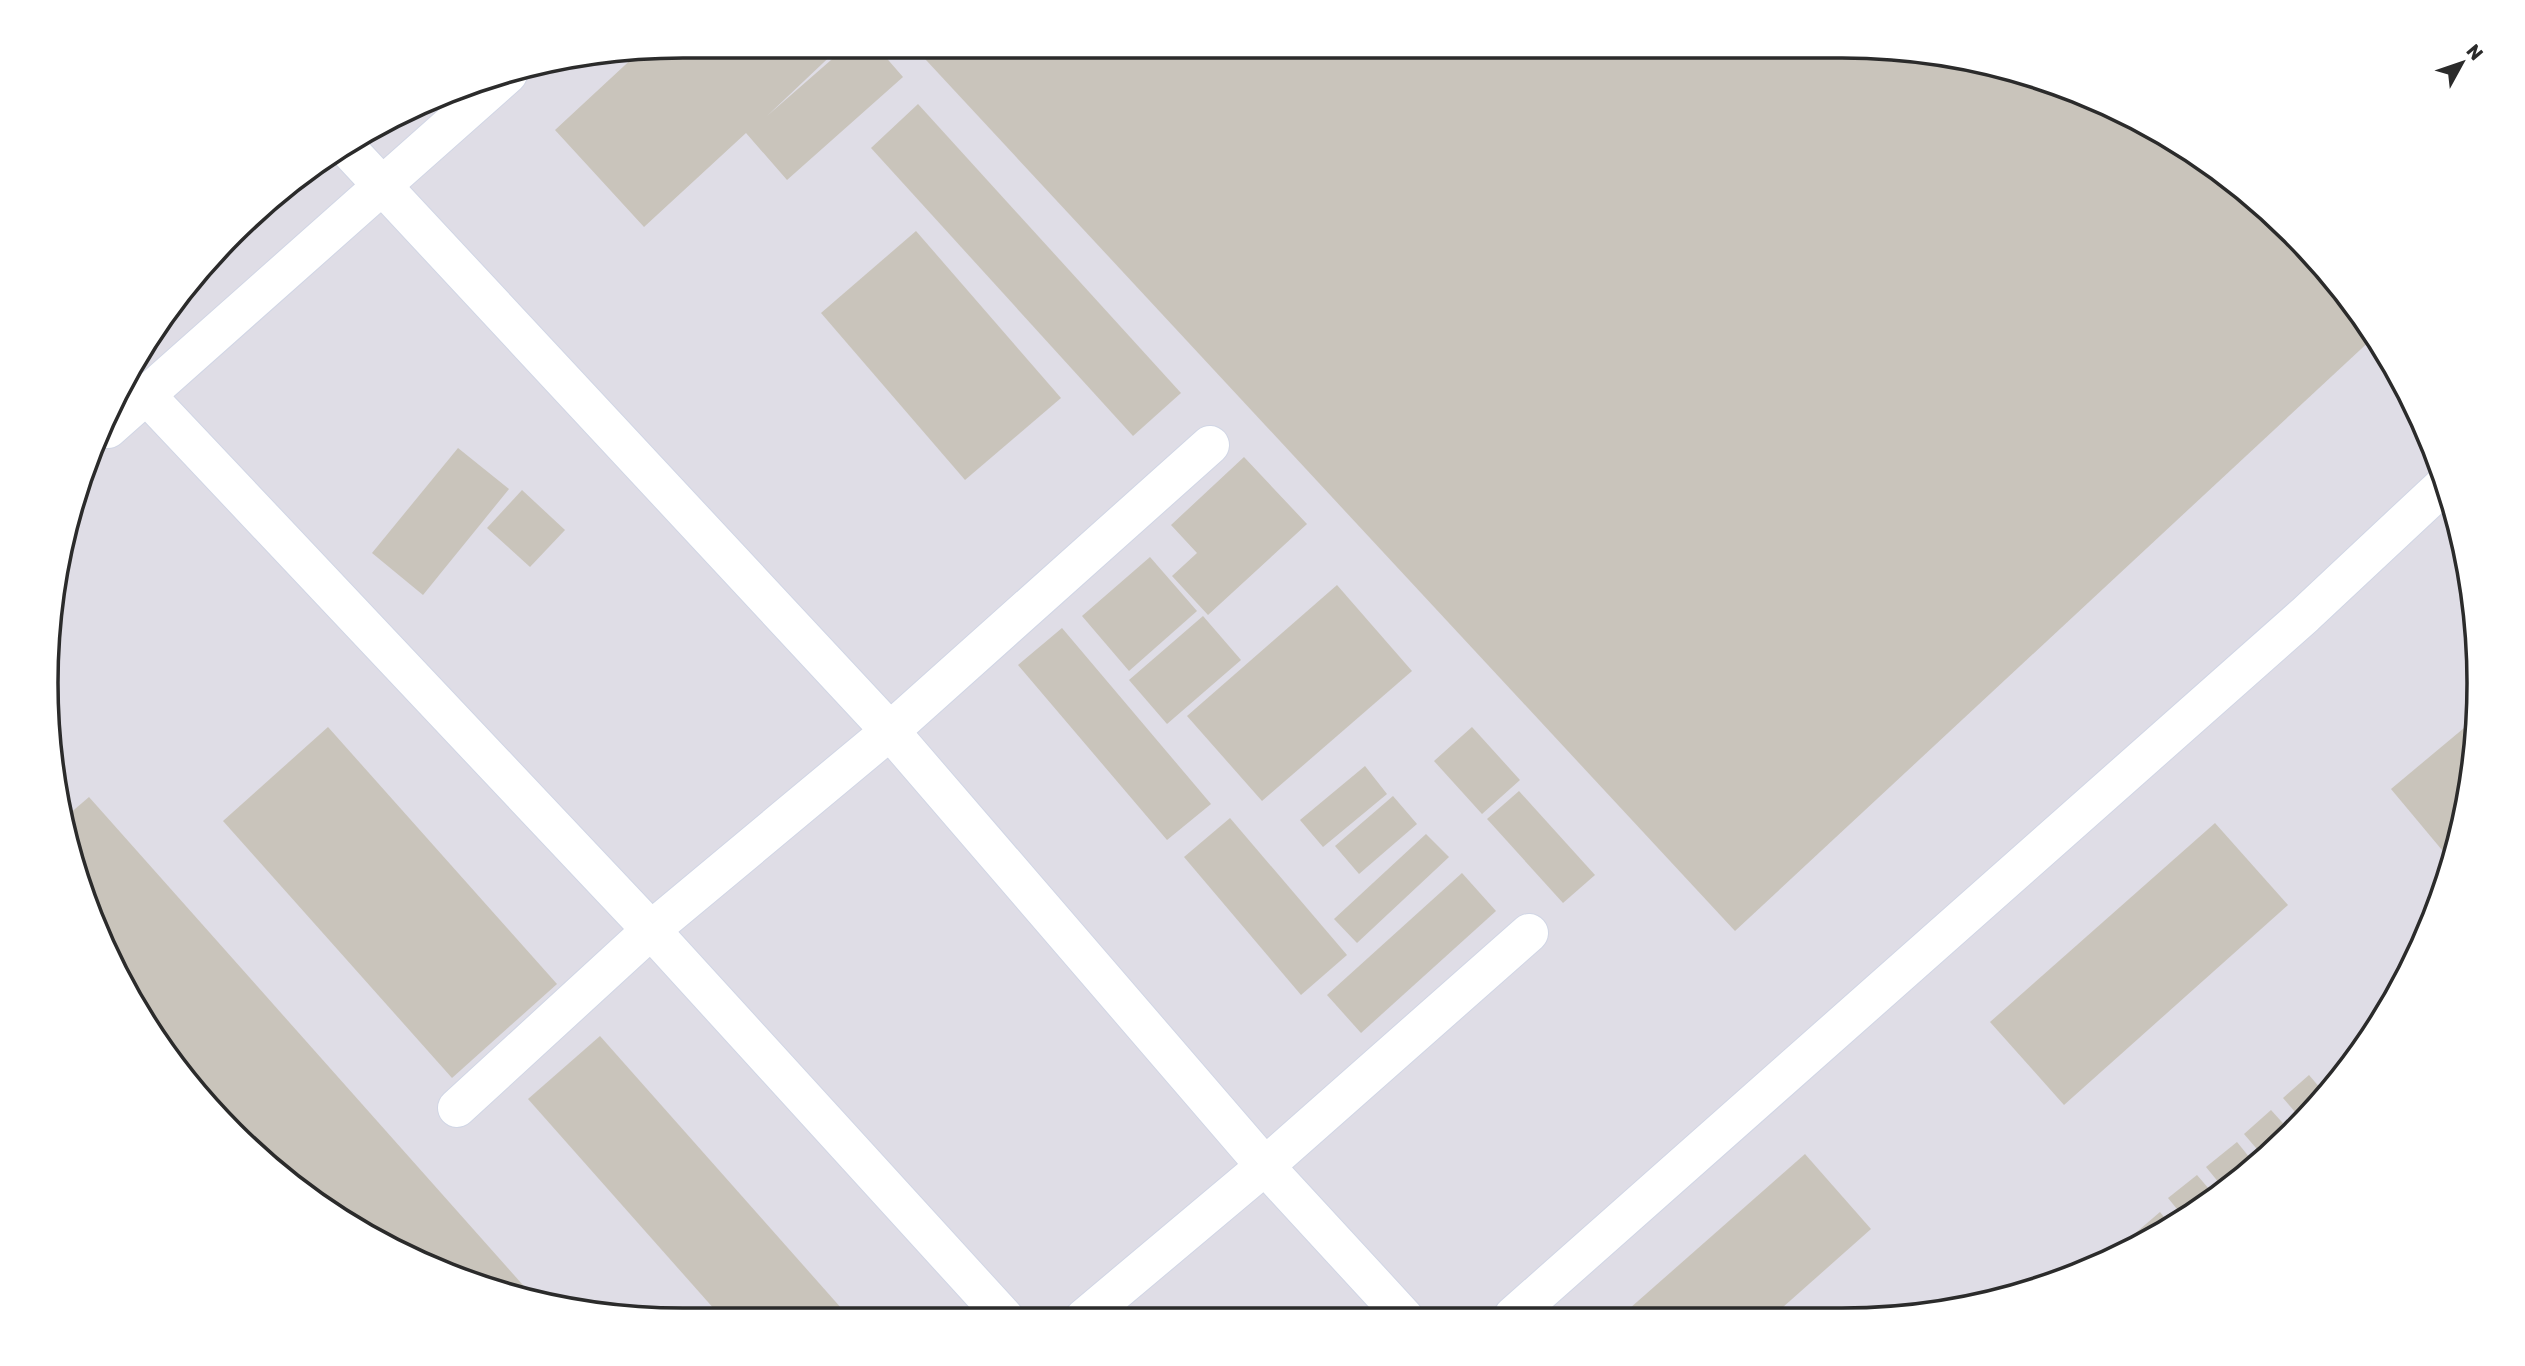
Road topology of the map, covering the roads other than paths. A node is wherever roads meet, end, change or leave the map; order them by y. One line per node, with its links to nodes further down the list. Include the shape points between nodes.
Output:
1 (493, 88): 3 (lane)
2 (352, 153): 3 (lane)
3 (383, 187): 4 (lane); 8 (lane)
4 (147, 396): 5 (lane); 9 (lane)
5 (114, 424)
6 (1210, 445): 8 (lane)
7 (2437, 492): 16 (lane, via 2305,615)
8 (890, 731): 9 (lane); 12 (lane)
9 (651, 930): 11 (lane); 13 (lane)
10 (1529, 933): 12 (lane)
11 (457, 1108)
12 (1265, 1166): 14 (lane); 15 (lane)
13 (995, 1308)
14 (1096, 1308)
15 (1396, 1308)
16 (1522, 1308)

